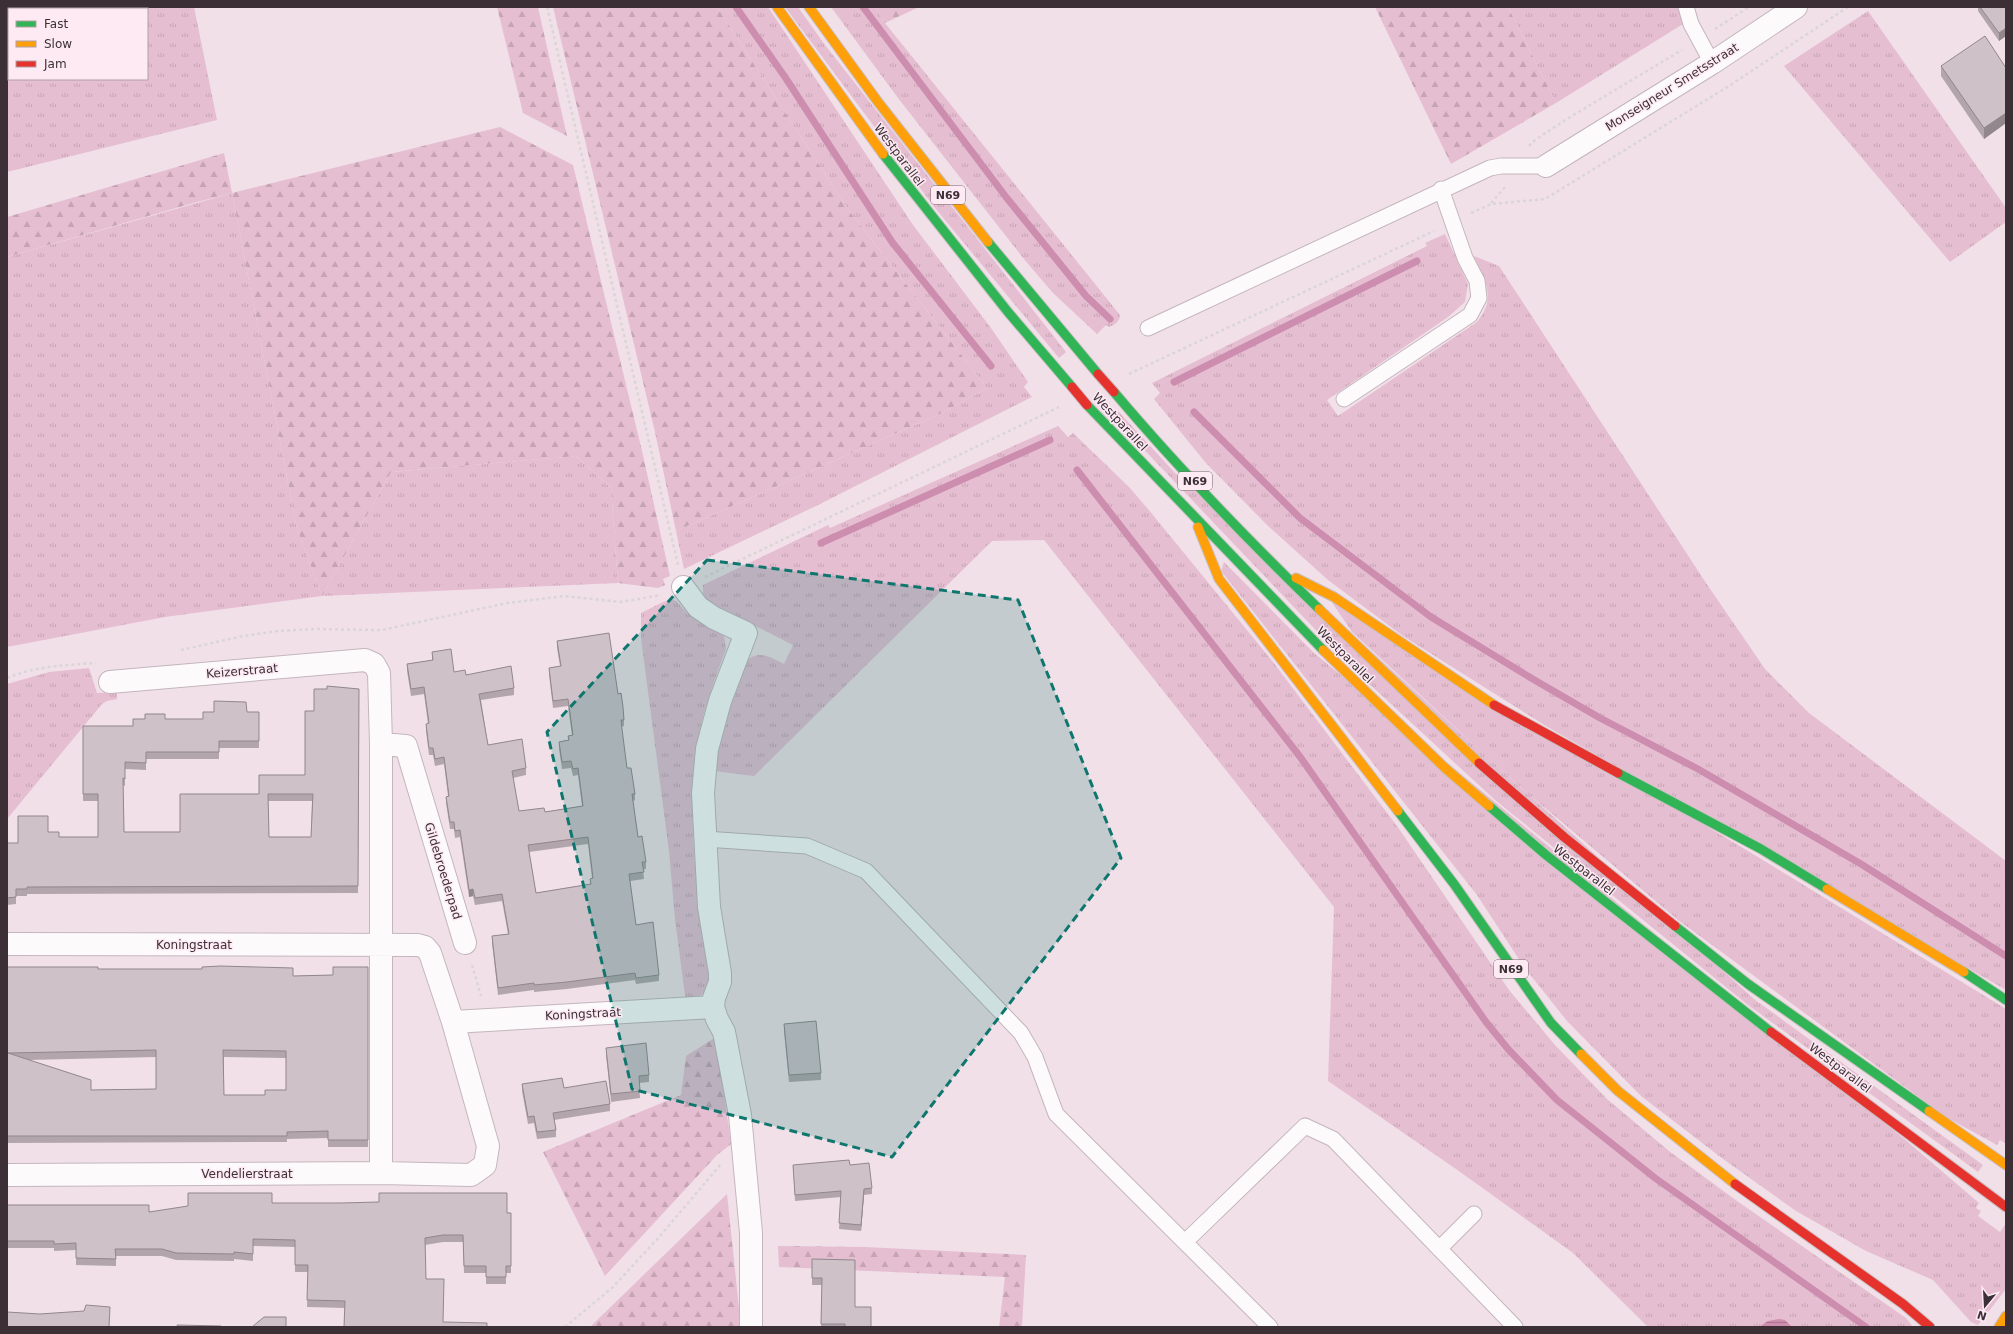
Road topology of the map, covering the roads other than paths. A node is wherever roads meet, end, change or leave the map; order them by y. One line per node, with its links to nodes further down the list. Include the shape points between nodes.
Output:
1 (777, 7): 10 (main road, Westparallel / N69, bridge, via 897,174 1008,312 1087,405)
2 (809, 7): 11 (main road, Westparallel / N69, bridge, via 859,79 1009,270 1149,433)
3 (1686, 7): 5 (lane, via 1699,40)
4 (1796, 7): 5 (street, Monseigneur Smetsstraat)
5 (1712, 63): 6 (street, Monseigneur Smetsstraat)
6 (1546, 166): 7 (lane, via 1490,168)
7 (1441, 189): 8 (lane); 9 (lane, via 1465,258 1477,281 1479,298 1470,315)
8 (1148, 328)
9 (1344, 399)
10 (1193, 517): 26 (main road, Westparallel / N69, via 1364,691 1445,768 1546,856 1727,999); 34 (main road, N69, via 1219,579 1330,719 1454,884 1551,1023 1618,1091 1713,1167 1903,1304)
11 (1278, 569): 19 (main road, N69, via 1334,597 1495,706 1761,849); 22 (main road, Westparallel / N69, via 1472,756 1570,842 1748,984)
12 (683, 587): 15 (street, via 698,607 714,618 746,633 720,701 707,749 703,793)
13 (110, 682): 14 (street, Keizerstraat, via 365,660 374,664 379,673)
14 (380, 744): 16 (street, Gildebroederpad, via 406,746); 18 (street)
15 (705, 839): 20 (street, via 709,907 720,974); 28 (lane, via 807,846 866,871 1021,1033 1035,1057 1056,1114)
16 (465, 943)
17 (7, 944): 18 (street, Koningstraat)
18 (381, 946): 21 (street, Koningstraat, via 425,947 430,953); 24 (street)
19 (2006, 1000)
20 (713, 1007): 21 (street, Koningstraat); 31 (street, via 724,1032 740,1116 751,1233)
21 (453, 1022): 23 (street, Koningstraat, via 488,1146)
22 (2006, 1164)
23 (485, 1165): 24 (street, Vendelierstraat, via 471,1175)
24 (381, 1173): 25 (street, Vendelierstraat)
25 (7, 1175)
26 (2006, 1207)
27 (1474, 1214): 29 (lane)
28 (1185, 1242): 29 (lane, via 1305,1126 1333,1139); 32 (lane)
29 (1439, 1249): 33 (lane)
30 (2006, 1316): 35 (main road)
31 (751, 1327)
32 (1270, 1327)
33 (1515, 1327)
34 (1930, 1327)
35 (1999, 1327)

